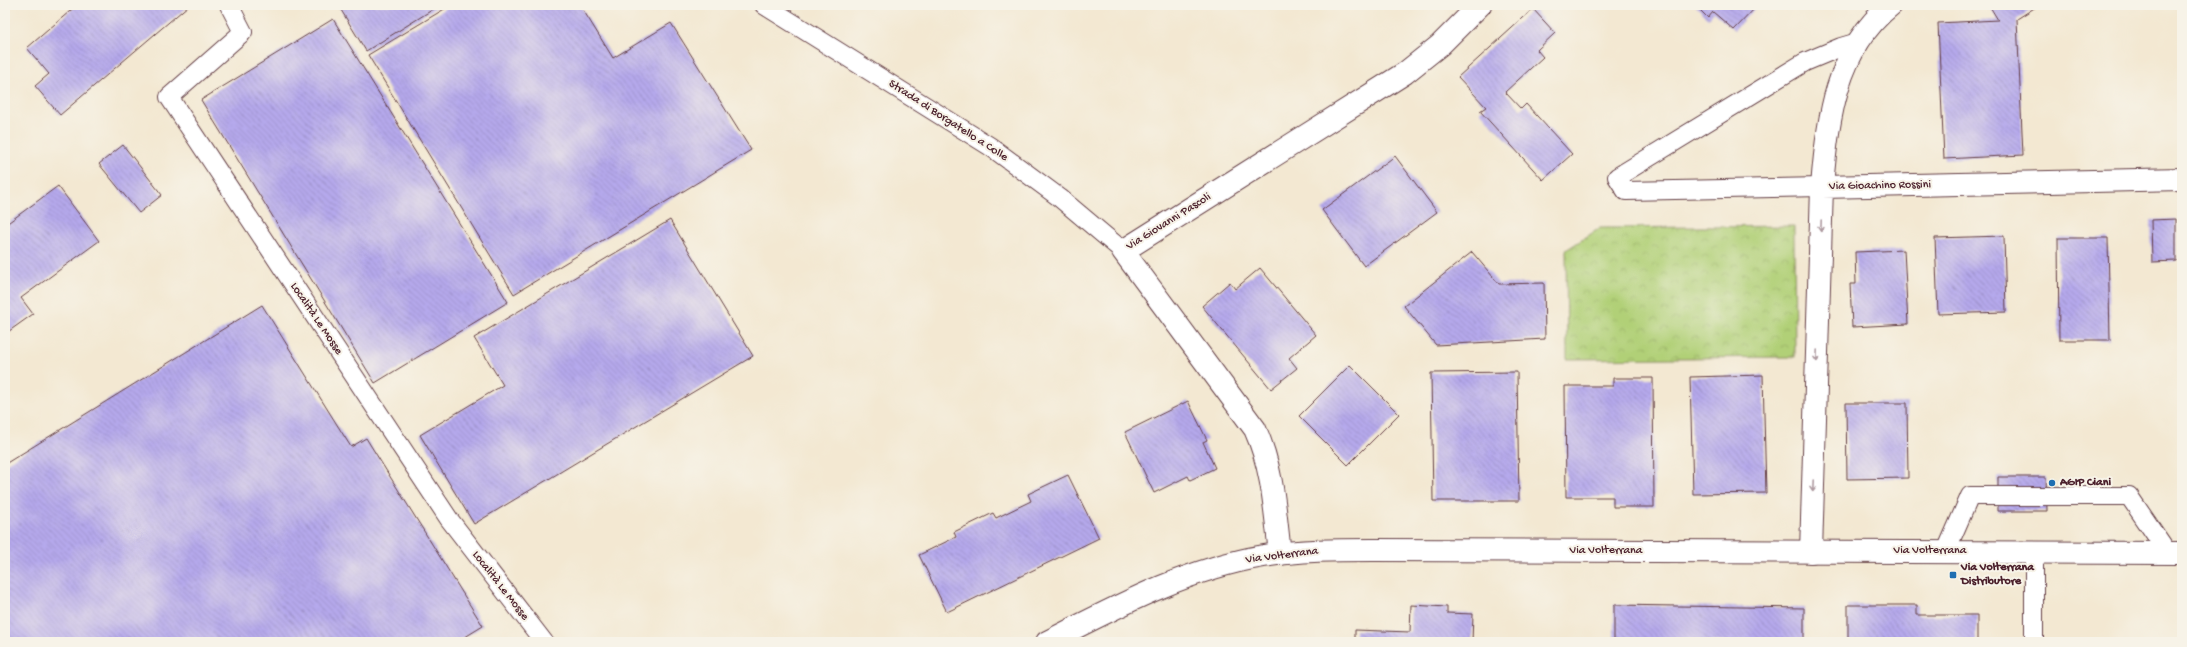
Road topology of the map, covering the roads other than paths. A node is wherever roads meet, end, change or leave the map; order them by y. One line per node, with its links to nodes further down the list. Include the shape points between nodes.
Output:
1 (229, 5): 14 (lane, Località Le Mosse, via 243,32 169,97 449,519)
2 (764, 5): 8 (lane, Strada di Borgatello a Colle, via 991,147 1060,198)
3 (1480, 5): 8 (street, Via Giovanni Pascoli, via 1440,45 1405,72)
4 (1891, 5): 5 (street, via 1872,21)
5 (1858, 42): 7 (street, via 1843,69 1834,100); 7 (lane, via 1806,62 1617,176 1626,191)
6 (2182, 179): 7 (street, Via Gioachino Rossini)
7 (1822, 187): 10 (street, Via Gioachino Rossini, one-way to 10)
8 (1123, 251): 13 (street, Via Giovanni Pascoli, via 1255,428 1270,474)
9 (1946, 551): 10 (street, Via Volterrana); 11 (street, Via Volterrana); 12 (lane, via 1970,496 2129,496)
10 (1811, 552): 13 (street, Via Volterrana, via 1373,550)
11 (2034, 552): 12 (street, Via Volterrana); 16 (lane)
12 (2175, 553)
13 (1280, 554): 15 (street, Via Volterrana, via 1216,568 1170,584 1108,611)
14 (544, 642)
15 (1047, 642)
16 (2034, 642)

